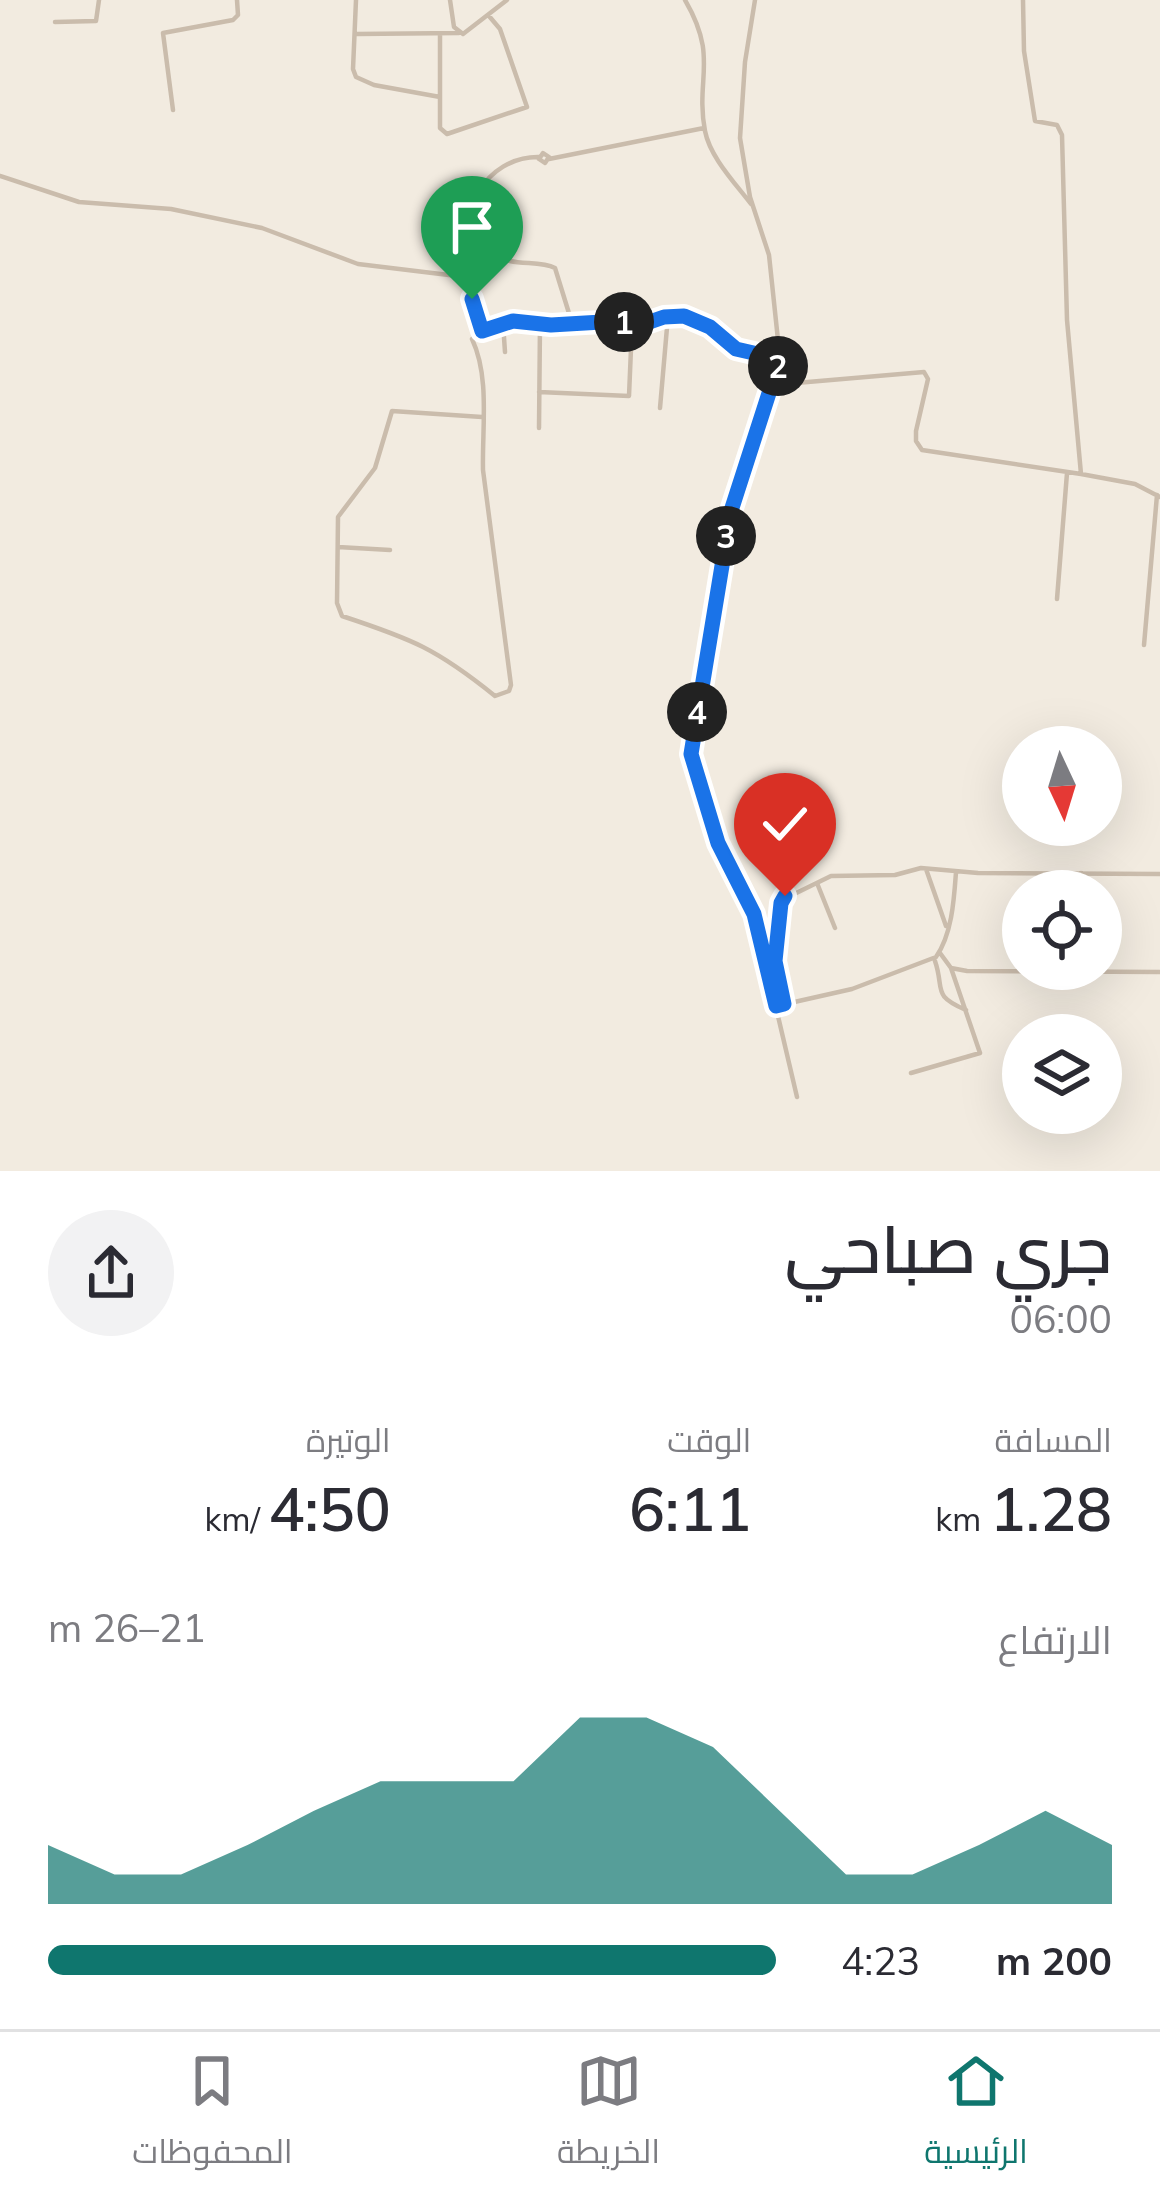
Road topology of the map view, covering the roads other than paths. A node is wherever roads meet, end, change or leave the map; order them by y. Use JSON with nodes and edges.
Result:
{"nodes":[{"id":1,"x":99,"y":0,"type":"edge"},
{"id":2,"x":237,"y":0,"type":"edge"},
{"id":3,"x":356,"y":0,"type":"edge"},
{"id":4,"x":450,"y":0,"type":"edge"},
{"id":5,"x":507,"y":0,"type":"edge"},
{"id":6,"x":686,"y":0,"type":"edge"},
{"id":7,"x":755,"y":0,"type":"edge"},
{"id":8,"x":1023,"y":0,"type":"edge"},
{"id":9,"x":489,"y":16,"type":"junction"},
{"id":10,"x":56,"y":22,"type":"dead end"},
{"id":11,"x":356,"y":34,"type":"junction"},
{"id":12,"x":440,"y":34,"type":"junction"},
{"id":13,"x":459,"y":34,"type":"junction"},
{"id":14,"x":440,"y":97,"type":"junction"},
{"id":15,"x":173,"y":110,"type":"dead end"},
{"id":16,"x":704,"y":128,"type":"junction"},
{"id":17,"x":0,"y":176,"type":"edge"},
{"id":18,"x":754,"y":208,"type":"junction"},
{"id":19,"x":668,"y":316,"type":"junction"},
{"id":20,"x":503,"y":322,"type":"junction"},
{"id":21,"x":572,"y":323,"type":"junction"},
{"id":22,"x":540,"y":324,"type":"junction"},
{"id":23,"x":632,"y":325,"type":"junction"},
{"id":24,"x":482,"y":331,"type":"junction"},
{"id":25,"x":506,"y":352,"type":"dead end"},
{"id":26,"x":780,"y":359,"type":"junction"},
{"id":27,"x":773,"y":385,"type":"junction"},
{"id":28,"x":539,"y":392,"type":"junction"},
{"id":29,"x":660,"y":408,"type":"dead end"},
{"id":30,"x":482,"y":418,"type":"junction"},
{"id":31,"x":539,"y":428,"type":"dead end"},
{"id":32,"x":1068,"y":471,"type":"junction"},
{"id":33,"x":1081,"y":473,"type":"junction"},
{"id":34,"x":1158,"y":496,"type":"edge"},
{"id":35,"x":338,"y":547,"type":"junction"},
{"id":36,"x":390,"y":550,"type":"dead end"},
{"id":37,"x":1057,"y":598,"type":"dead end"},
{"id":38,"x":1144,"y":645,"type":"dead end"},
{"id":39,"x":926,"y":868,"type":"junction"},
{"id":40,"x":956,"y":872,"type":"junction"},
{"id":41,"x":1002,"y":872,"type":"edge"},
{"id":42,"x":1122,"y":874,"type":"edge"},
{"id":43,"x":1160,"y":874,"type":"edge"},
{"id":44,"x":816,"y":881,"type":"junction"},
{"id":45,"x":835,"y":928,"type":"dead end"},
{"id":46,"x":947,"y":932,"type":"junction"},
{"id":47,"x":940,"y":953,"type":"junction"},
{"id":48,"x":933,"y":958,"type":"junction"},
{"id":49,"x":951,"y":968,"type":"junction"},
{"id":50,"x":1002,"y":969,"type":"edge"},
{"id":51,"x":1122,"y":971,"type":"edge"},
{"id":52,"x":1160,"y":972,"type":"edge"},
{"id":53,"x":780,"y":1005,"type":"junction"},
{"id":54,"x":966,"y":1010,"type":"junction"},
{"id":55,"x":911,"y":1073,"type":"dead end"},
{"id":56,"x":797,"y":1097,"type":"dead end"}],
"edges":[{"from":1,"to":10,"type":"street"},
{"from":2,"to":15,"type":"street"},
{"from":3,"to":11,"type":"street"},
{"from":4,"to":13,"type":"street"},
{"from":5,"to":9,"type":"street"},
{"from":6,"to":16,"type":"street"},
{"from":7,"to":18,"type":"street"},
{"from":8,"to":33,"type":"street"},
{"from":9,"to":13,"type":"street"},
{"from":9,"to":14,"type":"street"},
{"from":11,"to":12,"type":"street"},
{"from":11,"to":14,"type":"street"},
{"from":12,"to":13,"type":"street"},
{"from":12,"to":14,"type":"street"},
{"from":16,"to":18,"type":"street"},
{"from":16,"to":21,"type":"street"},
{"from":17,"to":24,"type":"street"},
{"from":18,"to":26,"type":"street"},
{"from":19,"to":23,"type":"street"},
{"from":19,"to":26,"type":"street"},
{"from":19,"to":29,"type":"street"},
{"from":20,"to":22,"type":"street"},
{"from":20,"to":24,"type":"street"},
{"from":20,"to":25,"type":"street"},
{"from":21,"to":22,"type":"street"},
{"from":21,"to":23,"type":"street"},
{"from":22,"to":28,"type":"street"},
{"from":23,"to":28,"type":"street"},
{"from":24,"to":30,"type":"street"},
{"from":26,"to":27,"type":"street"},
{"from":27,"to":32,"type":"street"},
{"from":27,"to":53,"type":"street"},
{"from":28,"to":31,"type":"street"},
{"from":30,"to":35,"type":"street"},
{"from":30,"to":35,"type":"street"},
{"from":32,"to":33,"type":"street"},
{"from":32,"to":37,"type":"street"},
{"from":33,"to":34,"type":"street"},
{"from":34,"to":38,"type":"street"},
{"from":35,"to":36,"type":"street"},
{"from":39,"to":40,"type":"street"},
{"from":39,"to":44,"type":"street"},
{"from":39,"to":46,"type":"street"},
{"from":40,"to":41,"type":"street"},
{"from":40,"to":46,"type":"street"},
{"from":42,"to":43,"type":"street"},
{"from":44,"to":45,"type":"street"},
{"from":44,"to":53,"type":"street"},
{"from":46,"to":47,"type":"street"},
{"from":47,"to":48,"type":"street"},
{"from":47,"to":49,"type":"street"},
{"from":48,"to":53,"type":"street"},
{"from":48,"to":54,"type":"street"},
{"from":49,"to":50,"type":"street"},
{"from":49,"to":54,"type":"street"},
{"from":51,"to":52,"type":"street"},
{"from":53,"to":56,"type":"street"},
{"from":54,"to":55,"type":"street"}]}
